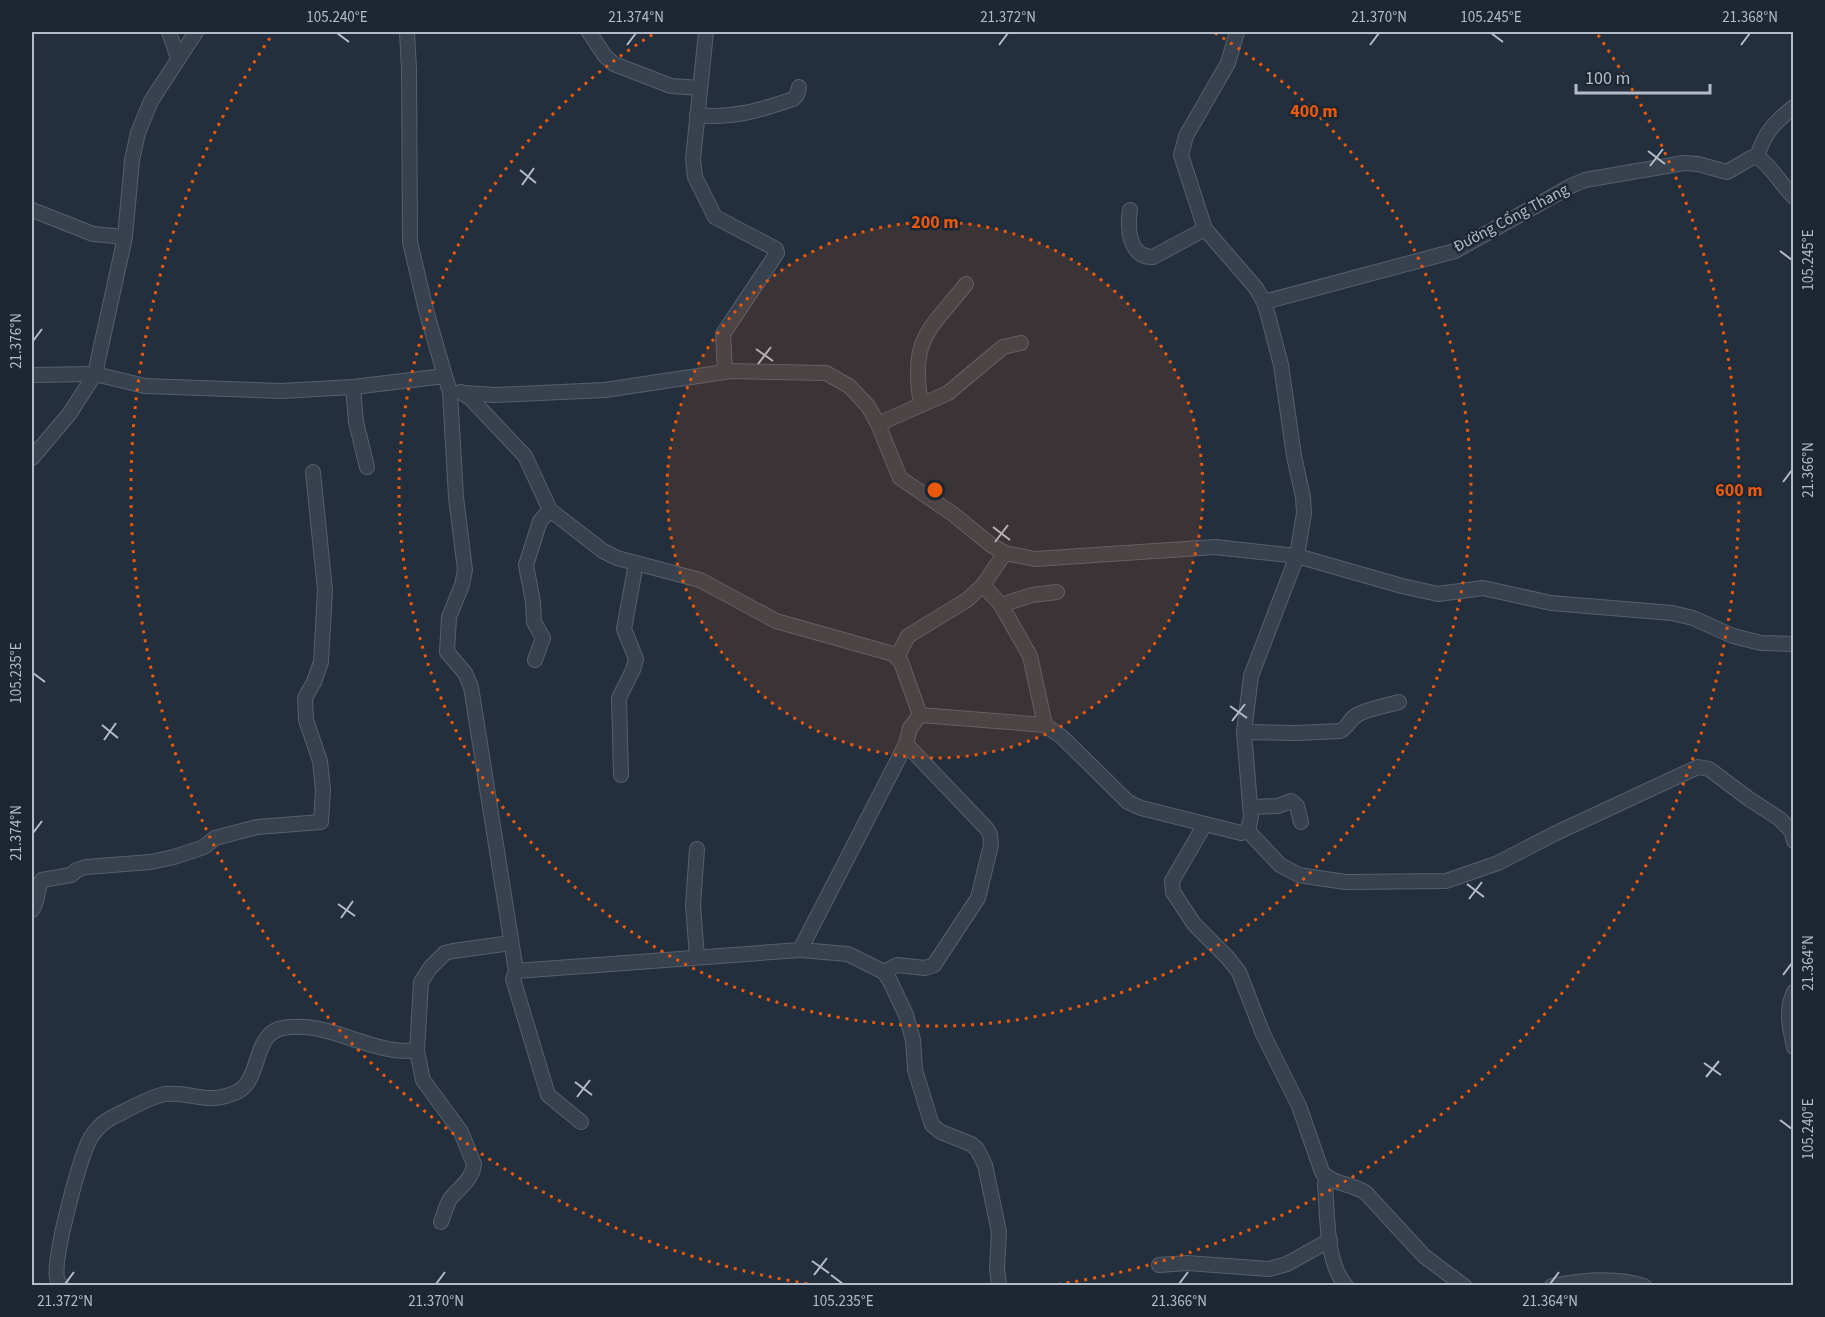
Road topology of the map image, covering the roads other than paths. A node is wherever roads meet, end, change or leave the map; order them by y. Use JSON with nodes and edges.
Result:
{"nodes":[{"id":1,"x":168,"y":32,"type":"edge"},
{"id":2,"x":196,"y":32,"type":"edge"},
{"id":3,"x":406,"y":32,"type":"edge"},
{"id":4,"x":589,"y":32,"type":"edge"},
{"id":5,"x":706,"y":32,"type":"edge"},
{"id":6,"x":1237,"y":32,"type":"edge"},
{"id":7,"x":178,"y":58,"type":"junction"},
{"id":8,"x":799,"y":87,"type":"dead end"},
{"id":9,"x":700,"y":88,"type":"junction"},
{"id":10,"x":1794,"y":107,"type":"edge"},
{"id":11,"x":697,"y":115,"type":"junction"},
{"id":12,"x":1757,"y":157,"type":"junction"},
{"id":13,"x":1794,"y":197,"type":"edge"},
{"id":14,"x":32,"y":210,"type":"edge"},
{"id":15,"x":1130,"y":210,"type":"dead end"},
{"id":16,"x":1204,"y":229,"type":"junction"},
{"id":17,"x":125,"y":237,"type":"junction"},
{"id":18,"x":966,"y":284,"type":"dead end"},
{"id":19,"x":1264,"y":302,"type":"junction"},
{"id":20,"x":1021,"y":343,"type":"dead end"},
{"id":21,"x":725,"y":371,"type":"junction"},
{"id":22,"x":95,"y":374,"type":"junction"},
{"id":23,"x":32,"y":375,"type":"edge"},
{"id":24,"x":445,"y":376,"type":"junction"},
{"id":25,"x":353,"y":387,"type":"junction"},
{"id":26,"x":456,"y":392,"type":"junction"},
{"id":27,"x":921,"y":405,"type":"junction"},
{"id":28,"x":878,"y":424,"type":"junction"},
{"id":29,"x":32,"y":458,"type":"edge"},
{"id":30,"x":367,"y":467,"type":"dead end"},
{"id":31,"x":313,"y":472,"type":"dead end"},
{"id":32,"x":550,"y":510,"type":"junction"},
{"id":33,"x":1005,"y":554,"type":"junction"},
{"id":34,"x":1297,"y":556,"type":"junction"},
{"id":35,"x":636,"y":563,"type":"junction"},
{"id":36,"x":983,"y":585,"type":"junction"},
{"id":37,"x":1057,"y":592,"type":"dead end"},
{"id":38,"x":1001,"y":605,"type":"junction"},
{"id":39,"x":1794,"y":644,"type":"edge"},
{"id":40,"x":897,"y":657,"type":"junction"},
{"id":41,"x":535,"y":660,"type":"dead end"},
{"id":42,"x":1399,"y":702,"type":"dead end"},
{"id":43,"x":920,"y":715,"type":"junction"},
{"id":44,"x":1045,"y":725,"type":"junction"},
{"id":45,"x":1244,"y":732,"type":"junction"},
{"id":46,"x":906,"y":744,"type":"junction"},
{"id":47,"x":621,"y":775,"type":"dead end"},
{"id":48,"x":1251,"y":807,"type":"junction"},
{"id":49,"x":1301,"y":822,"type":"dead end"},
{"id":50,"x":1204,"y":824,"type":"junction"},
{"id":51,"x":1248,"y":831,"type":"junction"},
{"id":52,"x":1794,"y":841,"type":"edge"},
{"id":53,"x":697,"y":849,"type":"dead end"},
{"id":54,"x":32,"y":910,"type":"edge"},
{"id":55,"x":511,"y":943,"type":"junction"},
{"id":56,"x":800,"y":950,"type":"junction"},
{"id":57,"x":697,"y":957,"type":"junction"},
{"id":58,"x":516,"y":971,"type":"junction"},
{"id":59,"x":884,"y":972,"type":"junction"},
{"id":60,"x":1794,"y":992,"type":"edge"},
{"id":61,"x":1794,"y":1047,"type":"edge"},
{"id":62,"x":417,"y":1051,"type":"junction"},
{"id":63,"x":581,"y":1122,"type":"dead end"},
{"id":64,"x":1326,"y":1177,"type":"junction"},
{"id":65,"x":441,"y":1222,"type":"dead end"},
{"id":66,"x":1330,"y":1240,"type":"junction"},
{"id":67,"x":1159,"y":1265,"type":"dead end"},
{"id":68,"x":1568,"y":1284,"type":"edge"},
{"id":69,"x":62,"y":1286,"type":"edge"},
{"id":70,"x":999,"y":1286,"type":"edge"},
{"id":71,"x":1346,"y":1286,"type":"edge"},
{"id":72,"x":1464,"y":1286,"type":"edge"},
{"id":73,"x":1552,"y":1286,"type":"edge"},
{"id":74,"x":1644,"y":1286,"type":"edge"}],
"edges":[{"from":1,"to":7,"type":"street"},
{"from":2,"to":7,"type":"street"},
{"from":3,"to":24,"type":"street"},
{"from":4,"to":9,"type":"street"},
{"from":5,"to":9,"type":"street"},
{"from":6,"to":16,"type":"street"},
{"from":7,"to":17,"type":"street"},
{"from":8,"to":11,"type":"street"},
{"from":9,"to":11,"type":"street"},
{"from":10,"to":12,"type":"street"},
{"from":11,"to":21,"type":"street"},
{"from":12,"to":13,"type":"street"},
{"from":12,"to":19,"type":"street","name":"Đường Cổng Thang"},
{"from":14,"to":17,"type":"street"},
{"from":15,"to":16,"type":"street"},
{"from":16,"to":19,"type":"street"},
{"from":17,"to":22,"type":"street"},
{"from":18,"to":27,"type":"street"},
{"from":19,"to":34,"type":"street"},
{"from":20,"to":27,"type":"street"},
{"from":21,"to":26,"type":"street"},
{"from":21,"to":28,"type":"street"},
{"from":22,"to":23,"type":"street"},
{"from":22,"to":25,"type":"street"},
{"from":22,"to":29,"type":"street"},
{"from":24,"to":25,"type":"street"},
{"from":24,"to":26,"type":"street"},
{"from":25,"to":30,"type":"street"},
{"from":26,"to":32,"type":"street"},
{"from":26,"to":55,"type":"street"},
{"from":27,"to":28,"type":"street"},
{"from":28,"to":33,"type":"street"},
{"from":31,"to":54,"type":"street"},
{"from":32,"to":35,"type":"street"},
{"from":32,"to":41,"type":"street"},
{"from":33,"to":34,"type":"street"},
{"from":33,"to":36,"type":"street"},
{"from":34,"to":39,"type":"street"},
{"from":34,"to":45,"type":"street"},
{"from":35,"to":40,"type":"street"},
{"from":35,"to":47,"type":"street"},
{"from":36,"to":38,"type":"street"},
{"from":36,"to":40,"type":"street"},
{"from":37,"to":38,"type":"street"},
{"from":38,"to":44,"type":"street"},
{"from":40,"to":43,"type":"street"},
{"from":42,"to":45,"type":"street"},
{"from":43,"to":44,"type":"street"},
{"from":43,"to":46,"type":"street"},
{"from":44,"to":50,"type":"street"},
{"from":45,"to":48,"type":"street"},
{"from":46,"to":56,"type":"street"},
{"from":46,"to":59,"type":"street"},
{"from":48,"to":49,"type":"street"},
{"from":48,"to":51,"type":"street"},
{"from":50,"to":51,"type":"street"},
{"from":50,"to":64,"type":"street"},
{"from":51,"to":52,"type":"street"},
{"from":53,"to":57,"type":"street"},
{"from":55,"to":58,"type":"street"},
{"from":55,"to":62,"type":"street"},
{"from":56,"to":57,"type":"street"},
{"from":56,"to":59,"type":"street"},
{"from":57,"to":58,"type":"street"},
{"from":58,"to":63,"type":"street"},
{"from":59,"to":70,"type":"street"},
{"from":60,"to":61,"type":"street"},
{"from":62,"to":65,"type":"street"},
{"from":62,"to":69,"type":"street"},
{"from":64,"to":66,"type":"street"},
{"from":64,"to":72,"type":"street"},
{"from":66,"to":67,"type":"street"},
{"from":66,"to":71,"type":"street"},
{"from":68,"to":73,"type":"street"},
{"from":68,"to":74,"type":"street"}]}
